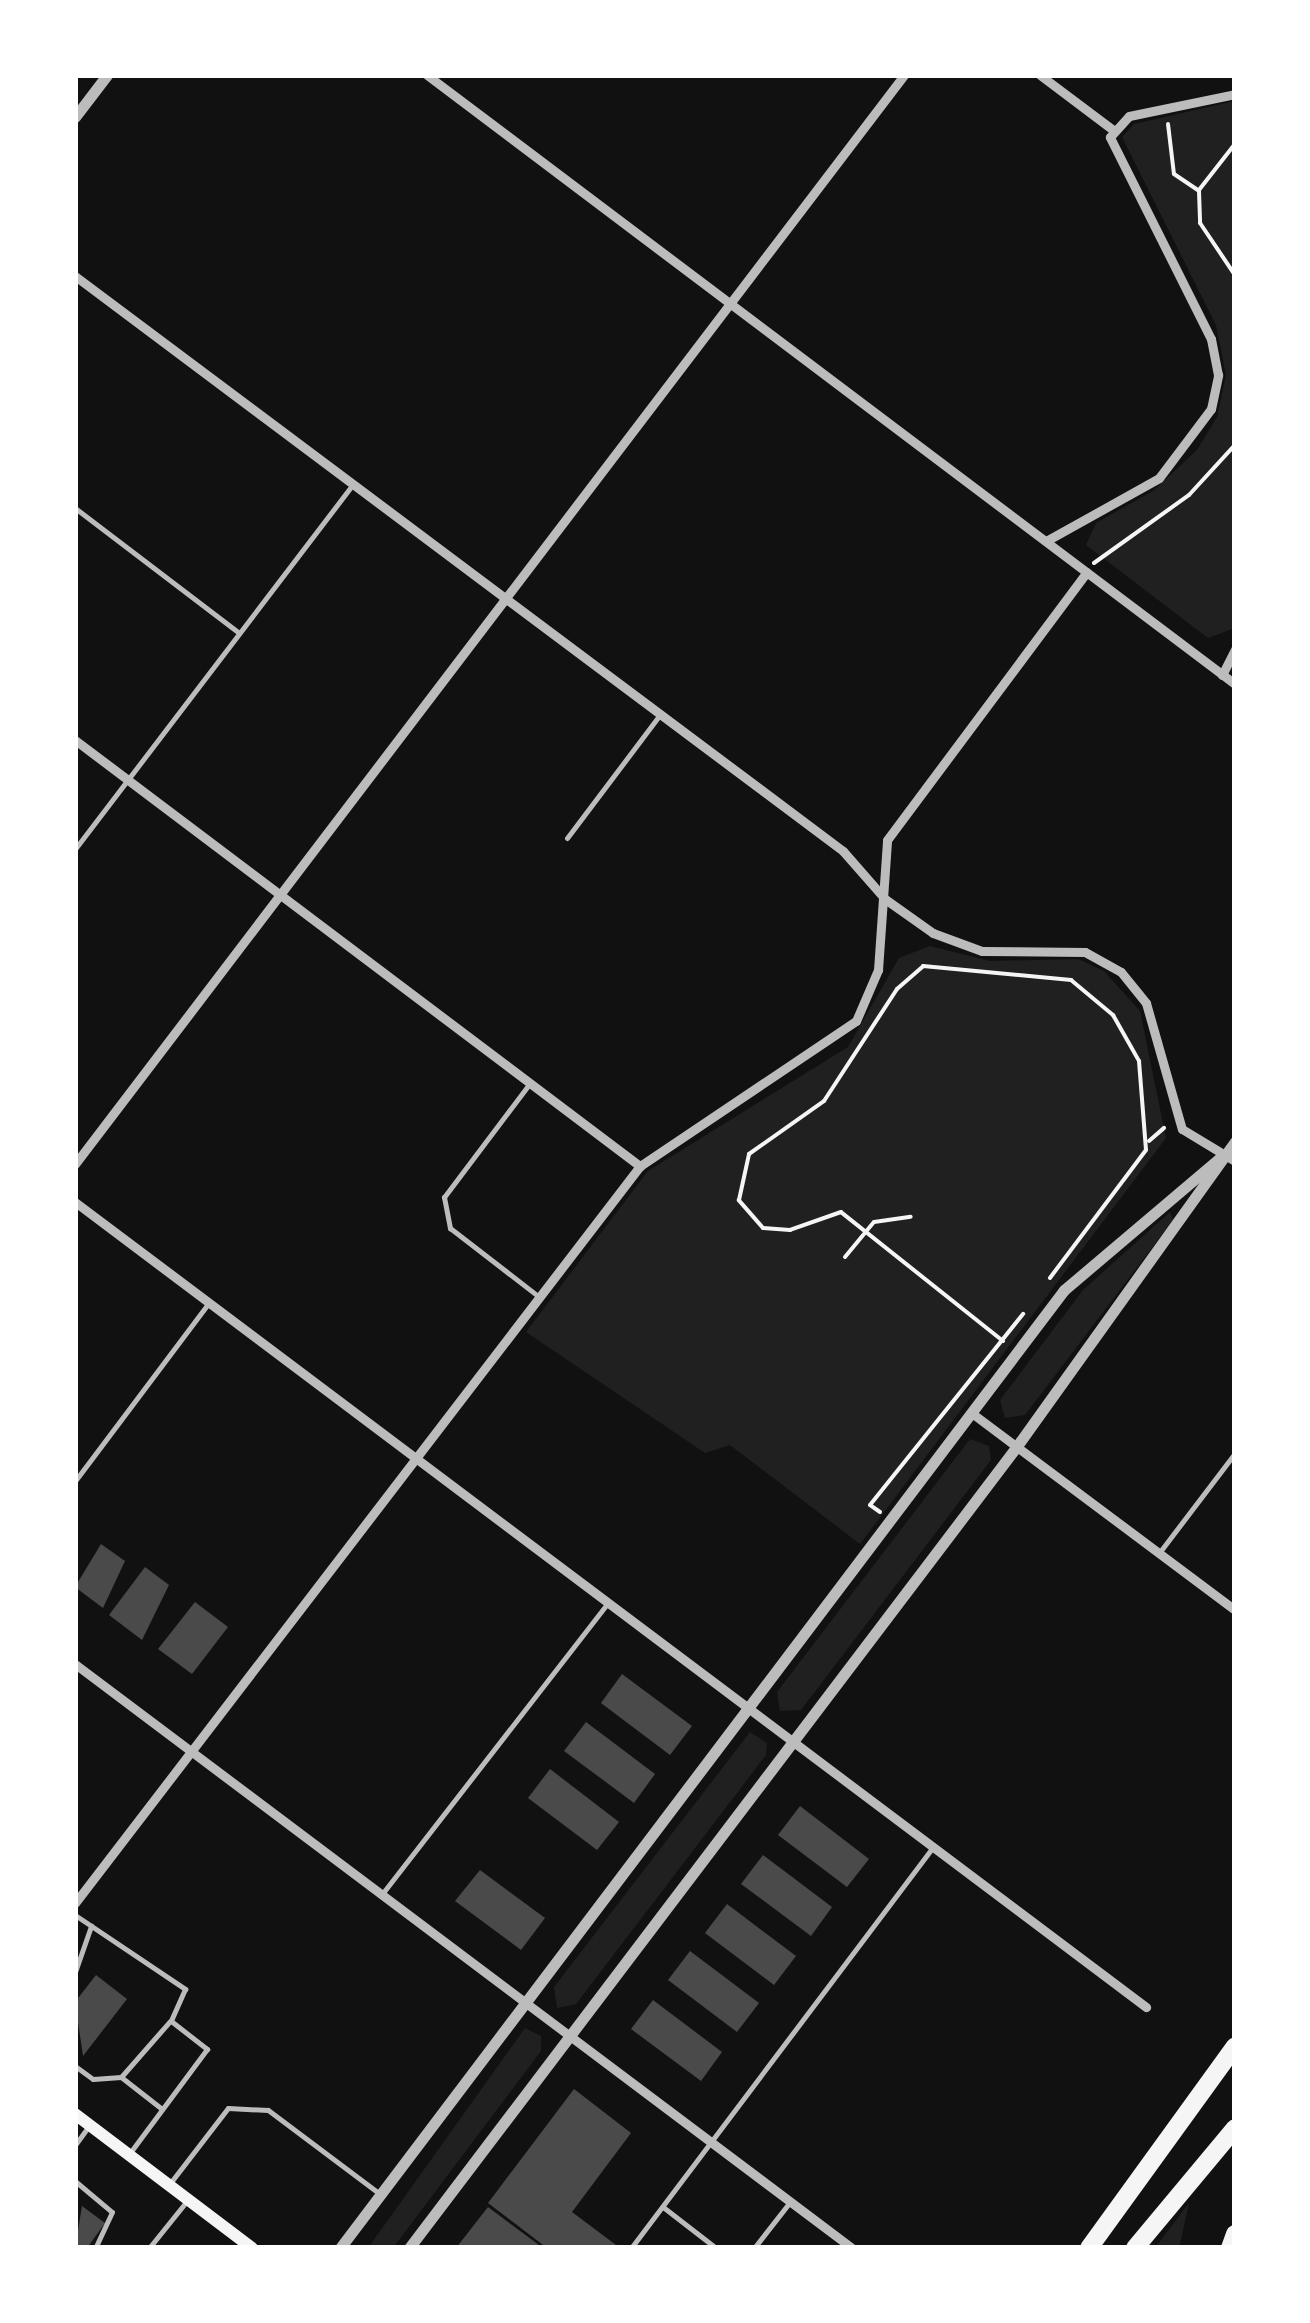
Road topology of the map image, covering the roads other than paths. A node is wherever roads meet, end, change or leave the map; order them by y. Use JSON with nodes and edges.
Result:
{"nodes":[{"id":1,"x":107,"y":75,"type":"edge"},
{"id":2,"x":427,"y":75,"type":"edge"},
{"id":3,"x":904,"y":75,"type":"edge"},
{"id":4,"x":1040,"y":75,"type":"edge"},
{"id":5,"x":1235,"y":94,"type":"edge"},
{"id":6,"x":75,"y":117,"type":"edge"},
{"id":7,"x":1112,"y":129,"type":"junction"},
{"id":8,"x":75,"y":276,"type":"edge"},
{"id":9,"x":728,"y":306,"type":"junction"},
{"id":10,"x":352,"y":485,"type":"junction"},
{"id":11,"x":75,"y":508,"type":"edge"},
{"id":12,"x":1046,"y":541,"type":"junction"},
{"id":13,"x":1087,"y":572,"type":"junction"},
{"id":14,"x":505,"y":600,"type":"junction"},
{"id":15,"x":239,"y":633,"type":"junction"},
{"id":16,"x":1235,"y":649,"type":"edge"},
{"id":17,"x":1222,"y":674,"type":"junction"},
{"id":18,"x":1235,"y":684,"type":"edge"},
{"id":19,"x":659,"y":716,"type":"junction"},
{"id":20,"x":75,"y":740,"type":"edge"},
{"id":21,"x":128,"y":780,"type":"junction"},
{"id":22,"x":567,"y":838,"type":"dead end"},
{"id":23,"x":75,"y":849,"type":"edge"},
{"id":24,"x":280,"y":894,"type":"junction"},
{"id":25,"x":884,"y":899,"type":"junction"},
{"id":26,"x":530,"y":1083,"type":"junction"},
{"id":27,"x":1235,"y":1141,"type":"edge"},
{"id":28,"x":1229,"y":1158,"type":"edge"},
{"id":29,"x":75,"y":1164,"type":"edge"},
{"id":30,"x":640,"y":1166,"type":"junction"},
{"id":31,"x":75,"y":1202,"type":"edge"},
{"id":32,"x":538,"y":1296,"type":"junction"},
{"id":33,"x":209,"y":1303,"type":"junction"},
{"id":34,"x":973,"y":1414,"type":"junction"},
{"id":35,"x":1017,"y":1446,"type":"junction"},
{"id":36,"x":1235,"y":1453,"type":"edge"},
{"id":37,"x":415,"y":1458,"type":"junction"},
{"id":38,"x":75,"y":1481,"type":"edge"},
{"id":39,"x":1159,"y":1553,"type":"junction"},
{"id":40,"x":608,"y":1602,"type":"junction"},
{"id":41,"x":1235,"y":1610,"type":"edge"},
{"id":42,"x":75,"y":1664,"type":"edge"},
{"id":43,"x":748,"y":1708,"type":"junction"},
{"id":44,"x":793,"y":1741,"type":"junction"},
{"id":45,"x":190,"y":1750,"type":"junction"},
{"id":46,"x":934,"y":1847,"type":"junction"},
{"id":47,"x":382,"y":1894,"type":"junction"},
{"id":48,"x":76,"y":1899,"type":"edge"},
{"id":49,"x":75,"y":1914,"type":"edge"},
{"id":50,"x":91,"y":1926,"type":"junction"},
{"id":51,"x":75,"y":1972,"type":"edge"},
{"id":52,"x":526,"y":2002,"type":"junction"},
{"id":53,"x":1146,"y":2007,"type":"dead end"},
{"id":54,"x":171,"y":2020,"type":"junction"},
{"id":55,"x":570,"y":2036,"type":"junction"},
{"id":56,"x":1235,"y":2046,"type":"edge"},
{"id":57,"x":75,"y":2066,"type":"edge"},
{"id":58,"x":121,"y":2077,"type":"junction"},
{"id":59,"x":162,"y":2109,"type":"junction"},
{"id":60,"x":75,"y":2114,"type":"edge"},
{"id":61,"x":90,"y":2125,"type":"junction"},
{"id":62,"x":1235,"y":2128,"type":"edge"},
{"id":63,"x":710,"y":2142,"type":"junction"},
{"id":64,"x":75,"y":2145,"type":"edge"},
{"id":65,"x":129,"y":2154,"type":"junction"},
{"id":66,"x":75,"y":2181,"type":"edge"},
{"id":67,"x":169,"y":2185,"type":"junction"},
{"id":68,"x":380,"y":2194,"type":"junction"},
{"id":69,"x":188,"y":2200,"type":"junction"},
{"id":70,"x":790,"y":2202,"type":"junction"},
{"id":71,"x":662,"y":2206,"type":"junction"},
{"id":72,"x":1235,"y":2234,"type":"edge"},
{"id":73,"x":95,"y":2248,"type":"edge"},
{"id":74,"x":149,"y":2248,"type":"edge"},
{"id":75,"x":252,"y":2248,"type":"edge"},
{"id":76,"x":340,"y":2248,"type":"edge"},
{"id":77,"x":409,"y":2248,"type":"edge"},
{"id":78,"x":631,"y":2248,"type":"edge"},
{"id":79,"x":716,"y":2248,"type":"edge"},
{"id":80,"x":754,"y":2248,"type":"edge"},
{"id":81,"x":852,"y":2248,"type":"edge"},
{"id":82,"x":1089,"y":2248,"type":"edge"},
{"id":83,"x":1135,"y":2248,"type":"edge"},
{"id":84,"x":1230,"y":2248,"type":"edge"}],
"edges":[{"from":1,"to":6,"type":"street"},
{"from":2,"to":9,"type":"street"},
{"from":3,"to":9,"type":"street"},
{"from":4,"to":7,"type":"street"},
{"from":5,"to":7,"type":"street"},
{"from":7,"to":12,"type":"street"},
{"from":8,"to":10,"type":"street"},
{"from":9,"to":12,"type":"street"},
{"from":9,"to":14,"type":"street"},
{"from":10,"to":14,"type":"street"},
{"from":10,"to":15,"type":"lane"},
{"from":11,"to":15,"type":"lane"},
{"from":12,"to":13,"type":"street"},
{"from":13,"to":17,"type":"street"},
{"from":13,"to":25,"type":"street"},
{"from":14,"to":19,"type":"street"},
{"from":14,"to":24,"type":"street"},
{"from":15,"to":21,"type":"lane"},
{"from":16,"to":17,"type":"street"},
{"from":17,"to":18,"type":"street"},
{"from":19,"to":22,"type":"lane"},
{"from":19,"to":25,"type":"street"},
{"from":20,"to":21,"type":"street"},
{"from":21,"to":23,"type":"lane"},
{"from":21,"to":24,"type":"street"},
{"from":24,"to":26,"type":"street"},
{"from":24,"to":29,"type":"street"},
{"from":25,"to":28,"type":"street"},
{"from":25,"to":30,"type":"street"},
{"from":26,"to":30,"type":"street"},
{"from":26,"to":32,"type":"lane"},
{"from":27,"to":28,"type":"street"},
{"from":28,"to":34,"type":"street"},
{"from":28,"to":35,"type":"street"},
{"from":30,"to":32,"type":"street"},
{"from":31,"to":33,"type":"street"},
{"from":32,"to":37,"type":"street"},
{"from":33,"to":37,"type":"street"},
{"from":33,"to":38,"type":"lane"},
{"from":34,"to":35,"type":"street"},
{"from":34,"to":43,"type":"street"},
{"from":35,"to":39,"type":"street"},
{"from":35,"to":44,"type":"street"},
{"from":36,"to":39,"type":"lane"},
{"from":37,"to":40,"type":"street"},
{"from":37,"to":45,"type":"street"},
{"from":39,"to":41,"type":"street"},
{"from":40,"to":43,"type":"street"},
{"from":40,"to":47,"type":"lane"},
{"from":42,"to":45,"type":"street"},
{"from":43,"to":44,"type":"street"},
{"from":43,"to":52,"type":"street"},
{"from":44,"to":46,"type":"street"},
{"from":44,"to":55,"type":"street"},
{"from":45,"to":47,"type":"street"},
{"from":45,"to":48,"type":"street"},
{"from":46,"to":53,"type":"street"},
{"from":46,"to":63,"type":"lane"},
{"from":47,"to":52,"type":"street"},
{"from":49,"to":50,"type":"lane"},
{"from":50,"to":51,"type":"lane"},
{"from":50,"to":54,"type":"lane"},
{"from":52,"to":55,"type":"street"},
{"from":52,"to":68,"type":"street"},
{"from":54,"to":58,"type":"lane"},
{"from":54,"to":59,"type":"lane"},
{"from":55,"to":63,"type":"street"},
{"from":55,"to":77,"type":"street"},
{"from":56,"to":82,"type":"highway"},
{"from":57,"to":58,"type":"lane"},
{"from":58,"to":59,"type":"lane"},
{"from":59,"to":65,"type":"lane"},
{"from":60,"to":61,"type":"main road"},
{"from":61,"to":64,"type":"lane"},
{"from":61,"to":65,"type":"main road"},
{"from":62,"to":83,"type":"highway"},
{"from":63,"to":70,"type":"street"},
{"from":63,"to":71,"type":"lane"},
{"from":65,"to":67,"type":"main road"},
{"from":66,"to":73,"type":"lane"},
{"from":67,"to":68,"type":"lane"},
{"from":67,"to":69,"type":"main road"},
{"from":68,"to":76,"type":"street"},
{"from":69,"to":74,"type":"lane"},
{"from":69,"to":75,"type":"main road"},
{"from":70,"to":80,"type":"lane"},
{"from":70,"to":81,"type":"street"},
{"from":71,"to":78,"type":"lane"},
{"from":71,"to":79,"type":"lane"},
{"from":72,"to":84,"type":"highway"}]}
